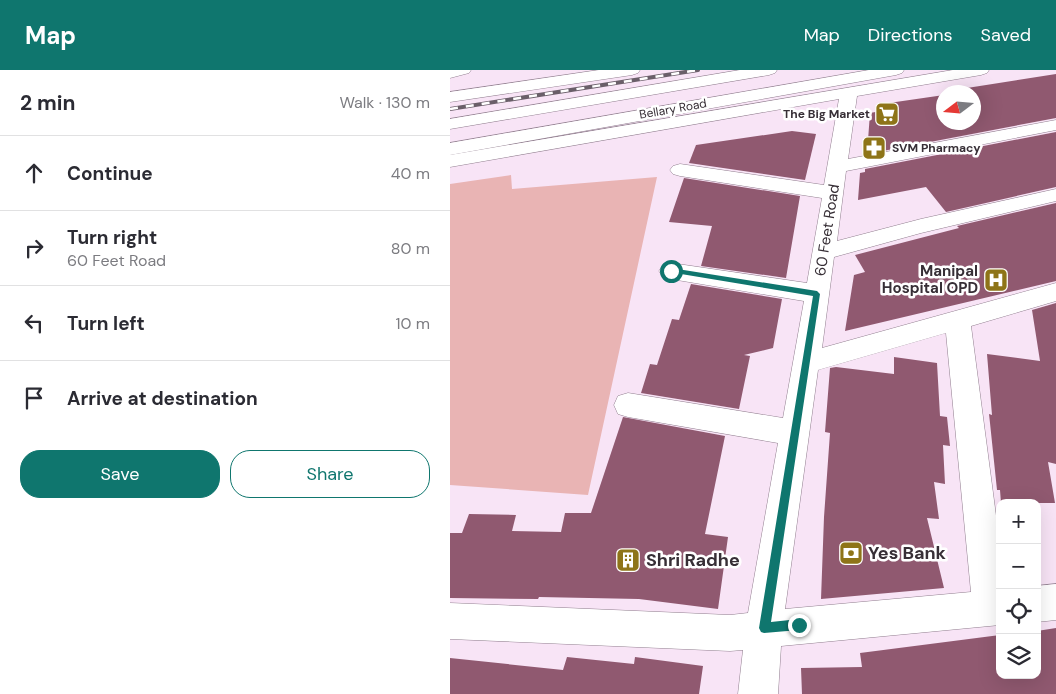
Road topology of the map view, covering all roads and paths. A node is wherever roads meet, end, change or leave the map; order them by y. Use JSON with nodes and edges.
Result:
{"nodes":[{"id":1,"x":463,"y":70,"type":"edge"},
{"id":2,"x":632,"y":70,"type":"edge"},
{"id":3,"x":727,"y":70,"type":"edge"},
{"id":4,"x":769,"y":70,"type":"edge"},
{"id":5,"x":853,"y":70,"type":"edge"},
{"id":6,"x":896,"y":70,"type":"edge"},
{"id":7,"x":981,"y":70,"type":"edge"},
{"id":8,"x":599,"y":72,"type":"edge"},
{"id":9,"x":450,"y":73,"type":"edge"},
{"id":10,"x":573,"y":74,"type":"edge"},
{"id":11,"x":849,"y":93,"type":"junction"},
{"id":12,"x":450,"y":97,"type":"edge"},
{"id":13,"x":450,"y":114,"type":"edge"},
{"id":14,"x":450,"y":124,"type":"edge"},
{"id":15,"x":1056,"y":125,"type":"edge"},
{"id":16,"x":450,"y":141,"type":"edge"},
{"id":17,"x":450,"y":149,"type":"edge"},
{"id":18,"x":450,"y":162,"type":"edge"},
{"id":19,"x":837,"y":167,"type":"junction"},
{"id":20,"x":680,"y":170,"type":"dead end"},
{"id":21,"x":833,"y":193,"type":"junction"},
{"id":22,"x":1056,"y":195,"type":"edge"},
{"id":23,"x":824,"y":252,"type":"junction"},
{"id":24,"x":671,"y":271,"type":"dead end"},
{"id":25,"x":1056,"y":292,"type":"edge"},
{"id":26,"x":817,"y":294,"type":"junction"},
{"id":27,"x":957,"y":319,"type":"junction"},
{"id":28,"x":806,"y":363,"type":"junction"},
{"id":29,"x":628,"y":405,"type":"dead end"},
{"id":30,"x":795,"y":433,"type":"junction"},
{"id":31,"x":1056,"y":602,"type":"edge"},
{"id":32,"x":1041,"y":604,"type":"edge"},
{"id":33,"x":995,"y":608,"type":"edge"},
{"id":34,"x":450,"y":621,"type":"edge"},
{"id":35,"x":764,"y":628,"type":"junction"},
{"id":36,"x":758,"y":694,"type":"edge"}],
"edges":[{"from":1,"to":9,"type":"main road"},
{"from":2,"to":8,"type":"main road"},
{"from":3,"to":13,"type":"main road","name":"Bellary Road"},
{"from":4,"to":14,"type":"main road","name":"Bellary Road"},
{"from":5,"to":16,"type":"main road","name":"Bellary Road"},
{"from":6,"to":17,"type":"main road","name":"Bellary Road"},
{"from":7,"to":11,"type":"main road"},
{"from":8,"to":10,"type":"main road"},
{"from":10,"to":12,"type":"main road"},
{"from":11,"to":18,"type":"main road"},
{"from":11,"to":19,"type":"main road","name":"60 Feet Road"},
{"from":15,"to":19,"type":"main road"},
{"from":19,"to":21,"type":"main road","name":"60 Feet Road"},
{"from":20,"to":21,"type":"main road"},
{"from":21,"to":23,"type":"main road","name":"60 Feet Road"},
{"from":22,"to":23,"type":"main road"},
{"from":23,"to":26,"type":"main road","name":"60 Feet Road"},
{"from":24,"to":26,"type":"main road"},
{"from":25,"to":27,"type":"main road"},
{"from":26,"to":28,"type":"main road","name":"60 Feet Road"},
{"from":27,"to":28,"type":"main road"},
{"from":27,"to":33,"type":"main road"},
{"from":28,"to":30,"type":"main road","name":"60 Feet Road"},
{"from":29,"to":30,"type":"main road"},
{"from":30,"to":35,"type":"main road","name":"60 Feet Road"},
{"from":31,"to":32,"type":"main road"},
{"from":33,"to":35,"type":"main road"},
{"from":34,"to":35,"type":"main road"},
{"from":35,"to":36,"type":"main road","name":"60 Feet Road"}]}
